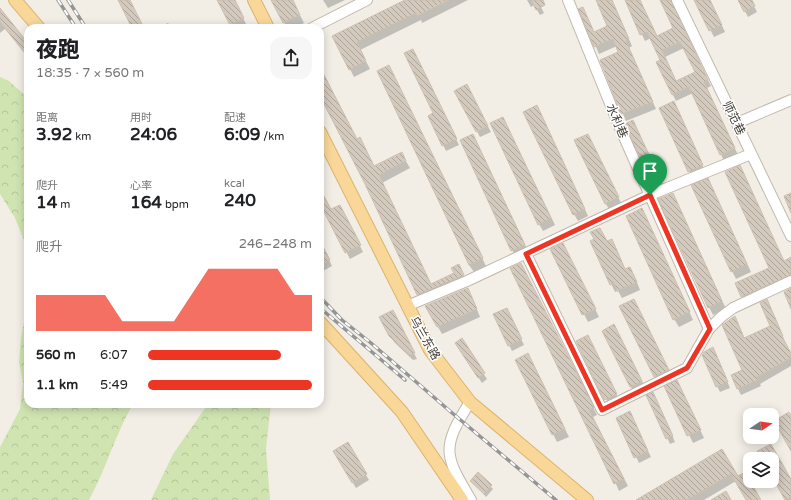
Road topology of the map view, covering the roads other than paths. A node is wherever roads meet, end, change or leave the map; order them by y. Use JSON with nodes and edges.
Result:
{"nodes":[{"id":1,"x":14,"y":0,"type":"edge"},
{"id":2,"x":254,"y":0,"type":"edge"},
{"id":3,"x":368,"y":0,"type":"edge"},
{"id":4,"x":568,"y":0,"type":"edge"},
{"id":5,"x":677,"y":0,"type":"edge"},
{"id":6,"x":35,"y":24,"type":"edge"},
{"id":7,"x":266,"y":24,"type":"edge"},
{"id":8,"x":320,"y":24,"type":"edge"},
{"id":9,"x":791,"y":100,"type":"edge"},
{"id":10,"x":737,"y":124,"type":"junction"},
{"id":11,"x":324,"y":140,"type":"edge"},
{"id":12,"x":751,"y":154,"type":"junction"},
{"id":13,"x":650,"y":195,"type":"junction"},
{"id":14,"x":791,"y":236,"type":"edge"},
{"id":15,"x":526,"y":254,"type":"junction"},
{"id":16,"x":791,"y":281,"type":"edge"},
{"id":17,"x":407,"y":306,"type":"junction"},
{"id":18,"x":324,"y":326,"type":"edge"},
{"id":19,"x":710,"y":329,"type":"junction"},
{"id":20,"x":470,"y":402,"type":"junction"},
{"id":21,"x":470,"y":500,"type":"edge"},
{"id":22,"x":587,"y":500,"type":"edge"}],
"edges":[{"from":1,"to":6,"type":"main road"},
{"from":2,"to":7,"type":"main road"},
{"from":3,"to":8,"type":"street"},
{"from":4,"to":13,"type":"street","name":"水利巷"},
{"from":5,"to":10,"type":"street","name":"师范巷"},
{"from":9,"to":10,"type":"street"},
{"from":10,"to":12,"type":"street","name":"师范巷"},
{"from":11,"to":17,"type":"main road","name":"乌兰东路"},
{"from":12,"to":13,"type":"street"},
{"from":12,"to":14,"type":"street","name":"师范巷"},
{"from":13,"to":15,"type":"street"},
{"from":13,"to":19,"type":"street","name":"水利巷"},
{"from":15,"to":17,"type":"street"},
{"from":15,"to":19,"type":"street"},
{"from":16,"to":19,"type":"street"},
{"from":17,"to":20,"type":"main road","name":"乌兰东路"},
{"from":18,"to":21,"type":"main road"},
{"from":20,"to":21,"type":"street"},
{"from":20,"to":22,"type":"main road","name":"乌兰东路"}]}
